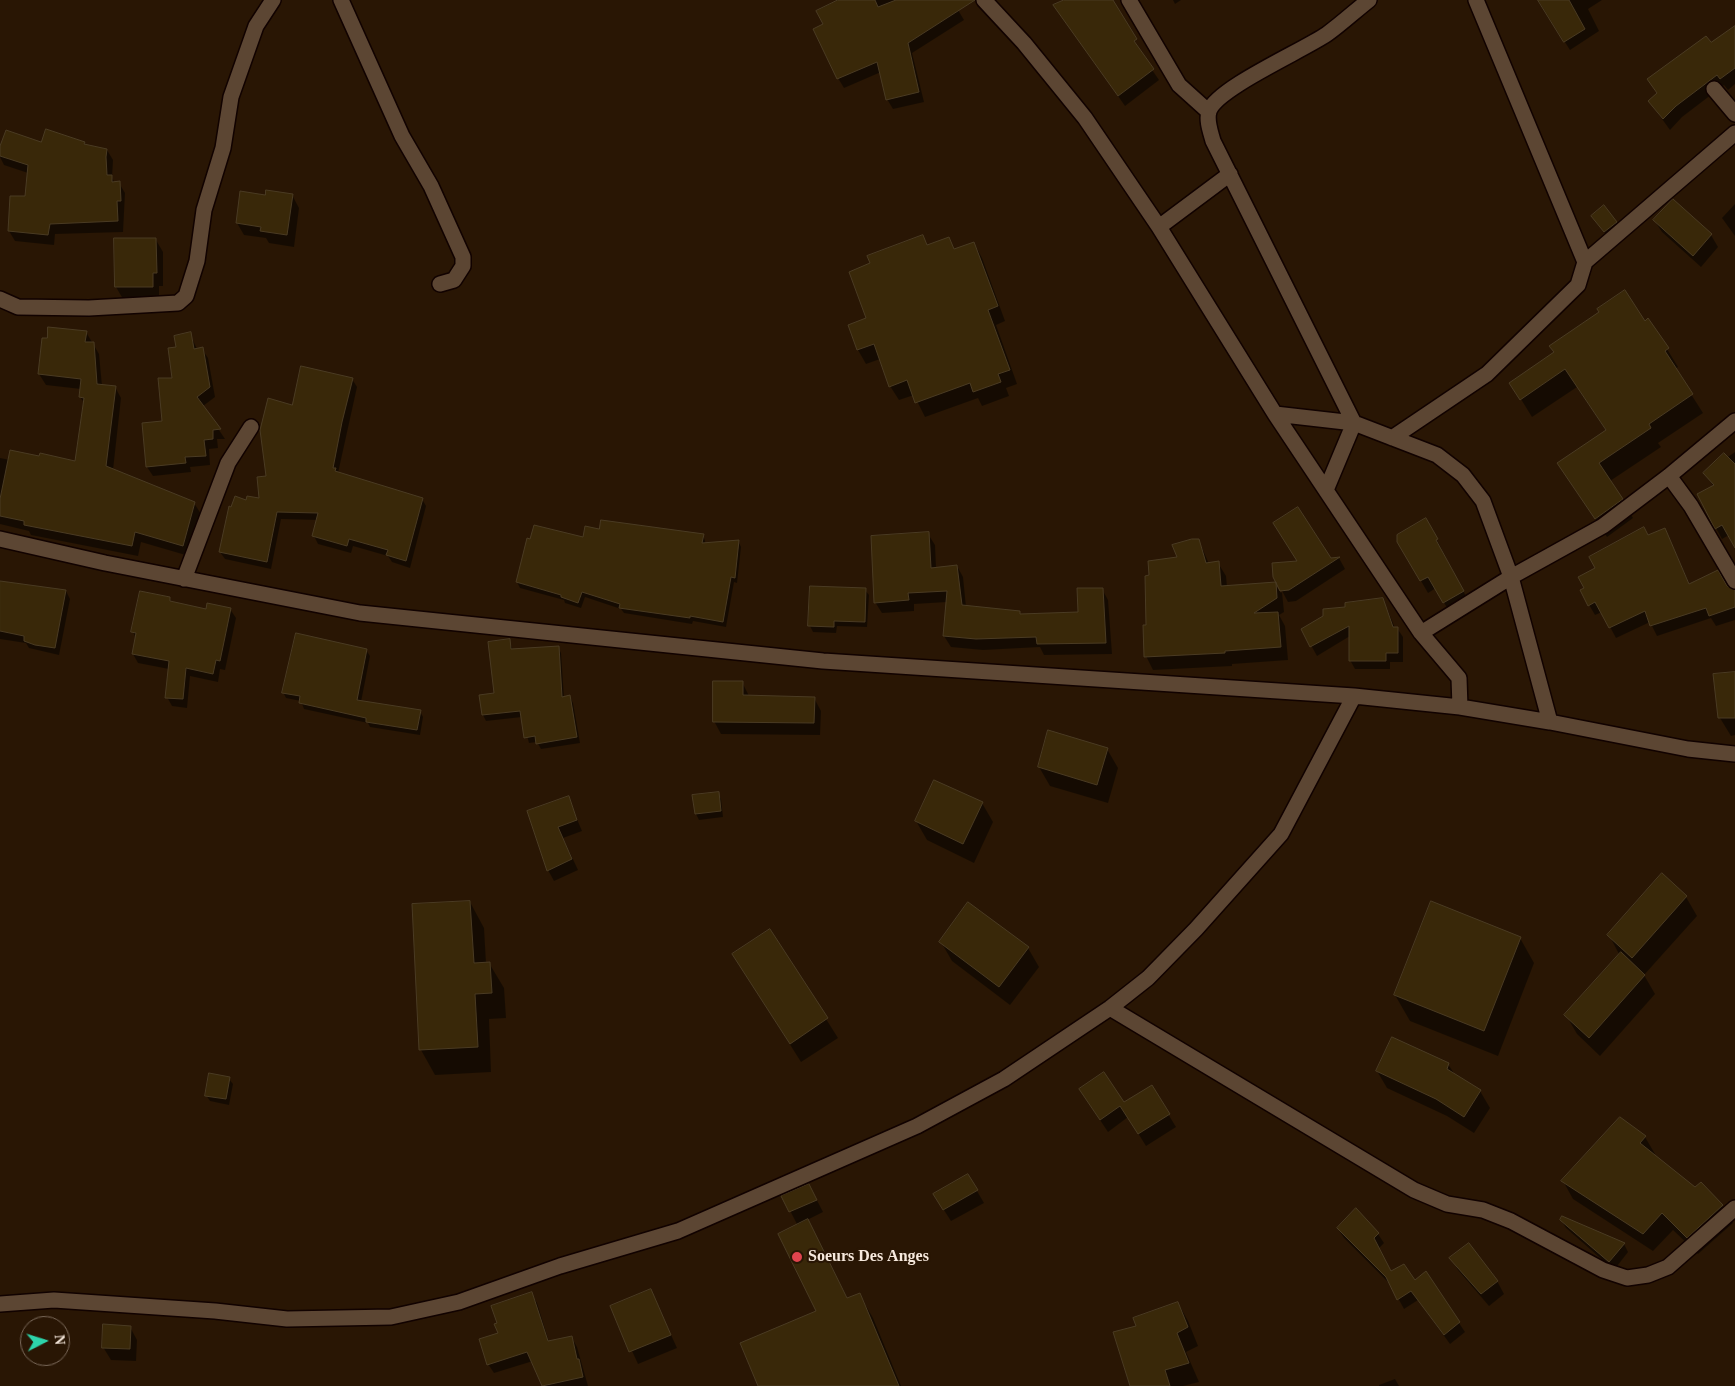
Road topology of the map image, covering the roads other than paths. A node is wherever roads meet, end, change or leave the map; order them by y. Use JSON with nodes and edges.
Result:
{"nodes":[{"id":1,"x":273,"y":0,"type":"edge"},
{"id":2,"x":341,"y":0,"type":"edge"},
{"id":3,"x":984,"y":0,"type":"edge"},
{"id":4,"x":1128,"y":0,"type":"edge"},
{"id":5,"x":1369,"y":0,"type":"edge"},
{"id":6,"x":1476,"y":0,"type":"edge"},
{"id":7,"x":1714,"y":89,"type":"dead end"},
{"id":8,"x":1209,"y":112,"type":"junction"},
{"id":9,"x":1735,"y":114,"type":"edge"},
{"id":10,"x":1735,"y":133,"type":"edge"},
{"id":11,"x":1230,"y":174,"type":"junction"},
{"id":12,"x":1159,"y":226,"type":"junction"},
{"id":13,"x":1585,"y":262,"type":"junction"},
{"id":14,"x":440,"y":284,"type":"dead end"},
{"id":15,"x":0,"y":299,"type":"edge"},
{"id":16,"x":1275,"y":414,"type":"junction"},
{"id":17,"x":1735,"y":420,"type":"edge"},
{"id":18,"x":1354,"y":423,"type":"junction"},
{"id":19,"x":251,"y":427,"type":"dead end"},
{"id":20,"x":1392,"y":438,"type":"junction"},
{"id":21,"x":1669,"y":476,"type":"junction"},
{"id":22,"x":1326,"y":490,"type":"junction"},
{"id":23,"x":0,"y":539,"type":"edge"},
{"id":24,"x":1511,"y":577,"type":"junction"},
{"id":25,"x":184,"y":579,"type":"junction"},
{"id":26,"x":1735,"y":581,"type":"edge"},
{"id":27,"x":1421,"y":632,"type":"junction"},
{"id":28,"x":1354,"y":696,"type":"junction"},
{"id":29,"x":1460,"y":707,"type":"junction"},
{"id":30,"x":1550,"y":722,"type":"junction"},
{"id":31,"x":1735,"y":754,"type":"edge"},
{"id":32,"x":1110,"y":1008,"type":"junction"},
{"id":33,"x":1735,"y":1208,"type":"edge"},
{"id":34,"x":0,"y":1304,"type":"edge"}],
"edges":[{"from":1,"to":15,"type":"street"},
{"from":2,"to":14,"type":"street"},
{"from":3,"to":12,"type":"street"},
{"from":4,"to":8,"type":"street"},
{"from":5,"to":8,"type":"street"},
{"from":6,"to":13,"type":"street"},
{"from":7,"to":9,"type":"street"},
{"from":8,"to":11,"type":"street"},
{"from":10,"to":13,"type":"street"},
{"from":11,"to":12,"type":"street"},
{"from":11,"to":18,"type":"street"},
{"from":12,"to":16,"type":"street"},
{"from":13,"to":20,"type":"street"},
{"from":16,"to":18,"type":"street"},
{"from":16,"to":22,"type":"street"},
{"from":17,"to":21,"type":"street"},
{"from":18,"to":20,"type":"street"},
{"from":18,"to":22,"type":"street"},
{"from":19,"to":25,"type":"street"},
{"from":20,"to":24,"type":"street"},
{"from":21,"to":24,"type":"street"},
{"from":21,"to":26,"type":"street"},
{"from":22,"to":27,"type":"street"},
{"from":23,"to":25,"type":"street"},
{"from":24,"to":27,"type":"street"},
{"from":24,"to":30,"type":"street"},
{"from":25,"to":28,"type":"street"},
{"from":27,"to":29,"type":"street"},
{"from":28,"to":29,"type":"street"},
{"from":28,"to":32,"type":"street"},
{"from":29,"to":30,"type":"street"},
{"from":30,"to":31,"type":"street"},
{"from":32,"to":33,"type":"street"},
{"from":32,"to":34,"type":"street"}]}
